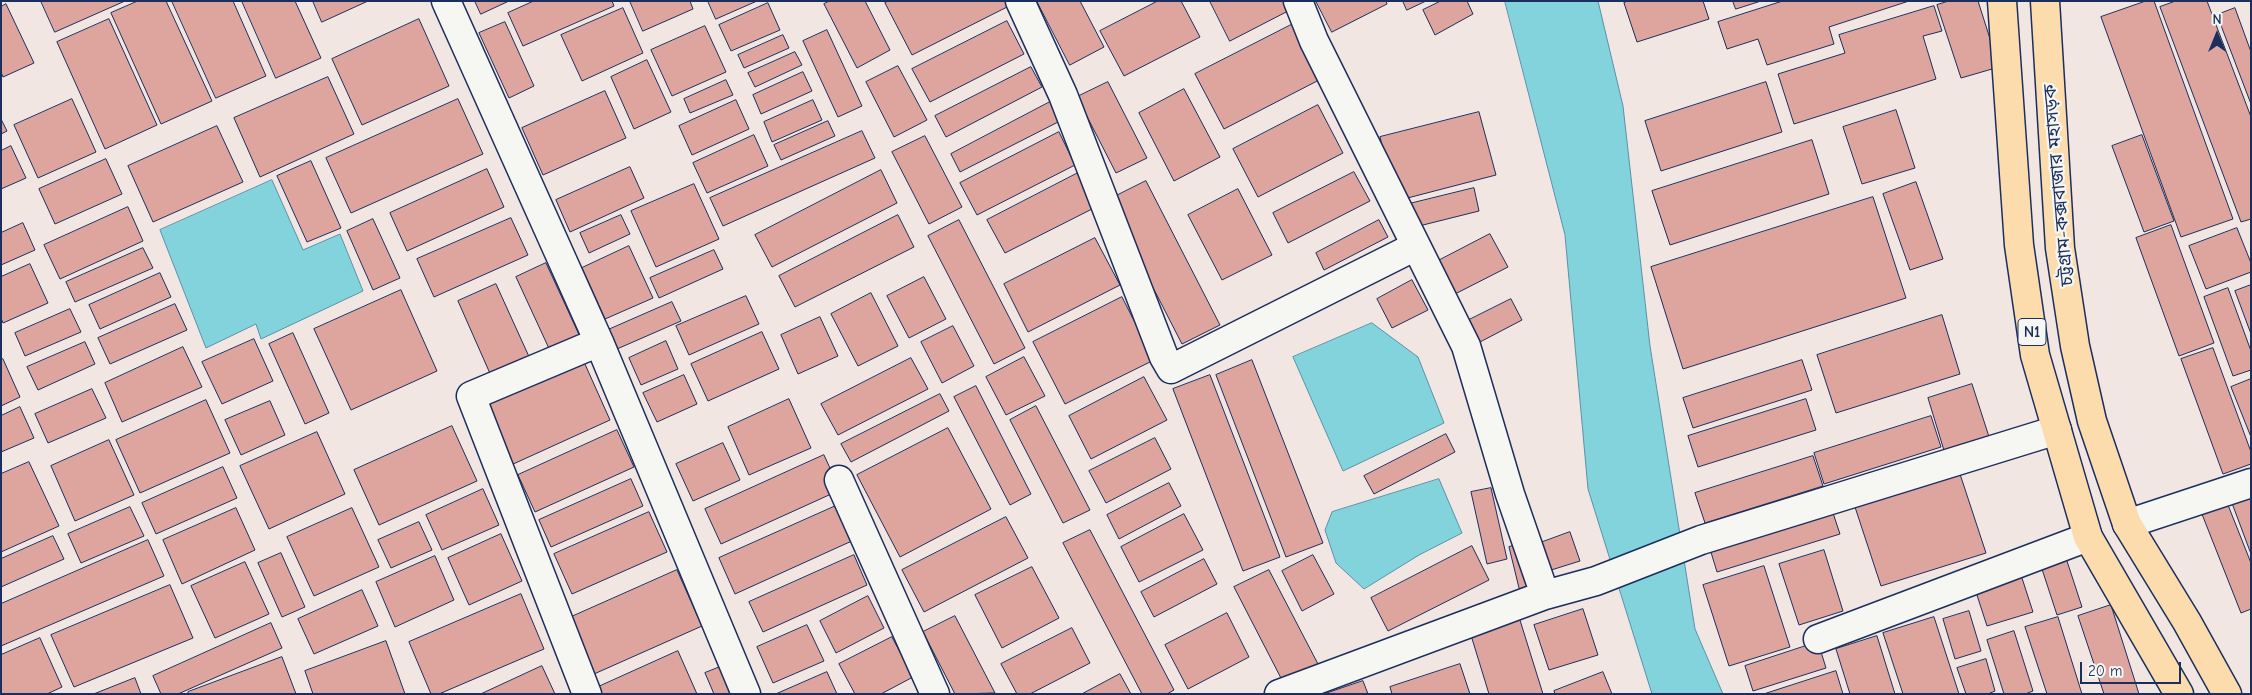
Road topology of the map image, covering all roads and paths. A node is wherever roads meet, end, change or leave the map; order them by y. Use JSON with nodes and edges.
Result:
{"nodes":[{"id":1,"x":446,"y":1,"type":"edge"},
{"id":2,"x":1020,"y":1,"type":"edge"},
{"id":3,"x":1298,"y":1,"type":"edge"},
{"id":4,"x":2002,"y":1,"type":"edge"},
{"id":5,"x":2045,"y":1,"type":"edge"},
{"id":6,"x":1416,"y":246,"type":"junction"},
{"id":7,"x":599,"y":342,"type":"junction"},
{"id":8,"x":2057,"y":430,"type":"junction"},
{"id":9,"x":839,"y":480,"type":"dead end"},
{"id":10,"x":2251,"y":483,"type":"edge"},
{"id":11,"x":2126,"y":524,"type":"junction"},
{"id":12,"x":2088,"y":537,"type":"junction"},
{"id":13,"x":1545,"y":595,"type":"junction"},
{"id":14,"x":1818,"y":639,"type":"dead end"},
{"id":15,"x":587,"y":694,"type":"edge"},
{"id":16,"x":746,"y":694,"type":"edge"},
{"id":17,"x":935,"y":694,"type":"edge"},
{"id":18,"x":1279,"y":694,"type":"edge"},
{"id":19,"x":2178,"y":694,"type":"edge"},
{"id":20,"x":2227,"y":694,"type":"edge"}],
"edges":[{"from":1,"to":7,"type":"street"},
{"from":2,"to":6,"type":"street"},
{"from":3,"to":6,"type":"street"},
{"from":4,"to":8,"type":"highway","number":"N1"},
{"from":5,"to":11,"type":"highway","name":"চট্টগ্রাম-কক্সবাজার মহাসড়ক","number":"N1"},
{"from":6,"to":13,"type":"street"},
{"from":7,"to":15,"type":"street"},
{"from":7,"to":16,"type":"street"},
{"from":8,"to":12,"type":"highway","number":"N1"},
{"from":8,"to":13,"type":"street"},
{"from":9,"to":17,"type":"street"},
{"from":10,"to":11,"type":"street"},
{"from":11,"to":20,"type":"highway","name":"চট্টগ্রাম-কক্সবাজার মহাসড়ক","number":"N1"},
{"from":12,"to":14,"type":"street"},
{"from":12,"to":19,"type":"highway","number":"N1"},
{"from":13,"to":18,"type":"street"}]}
